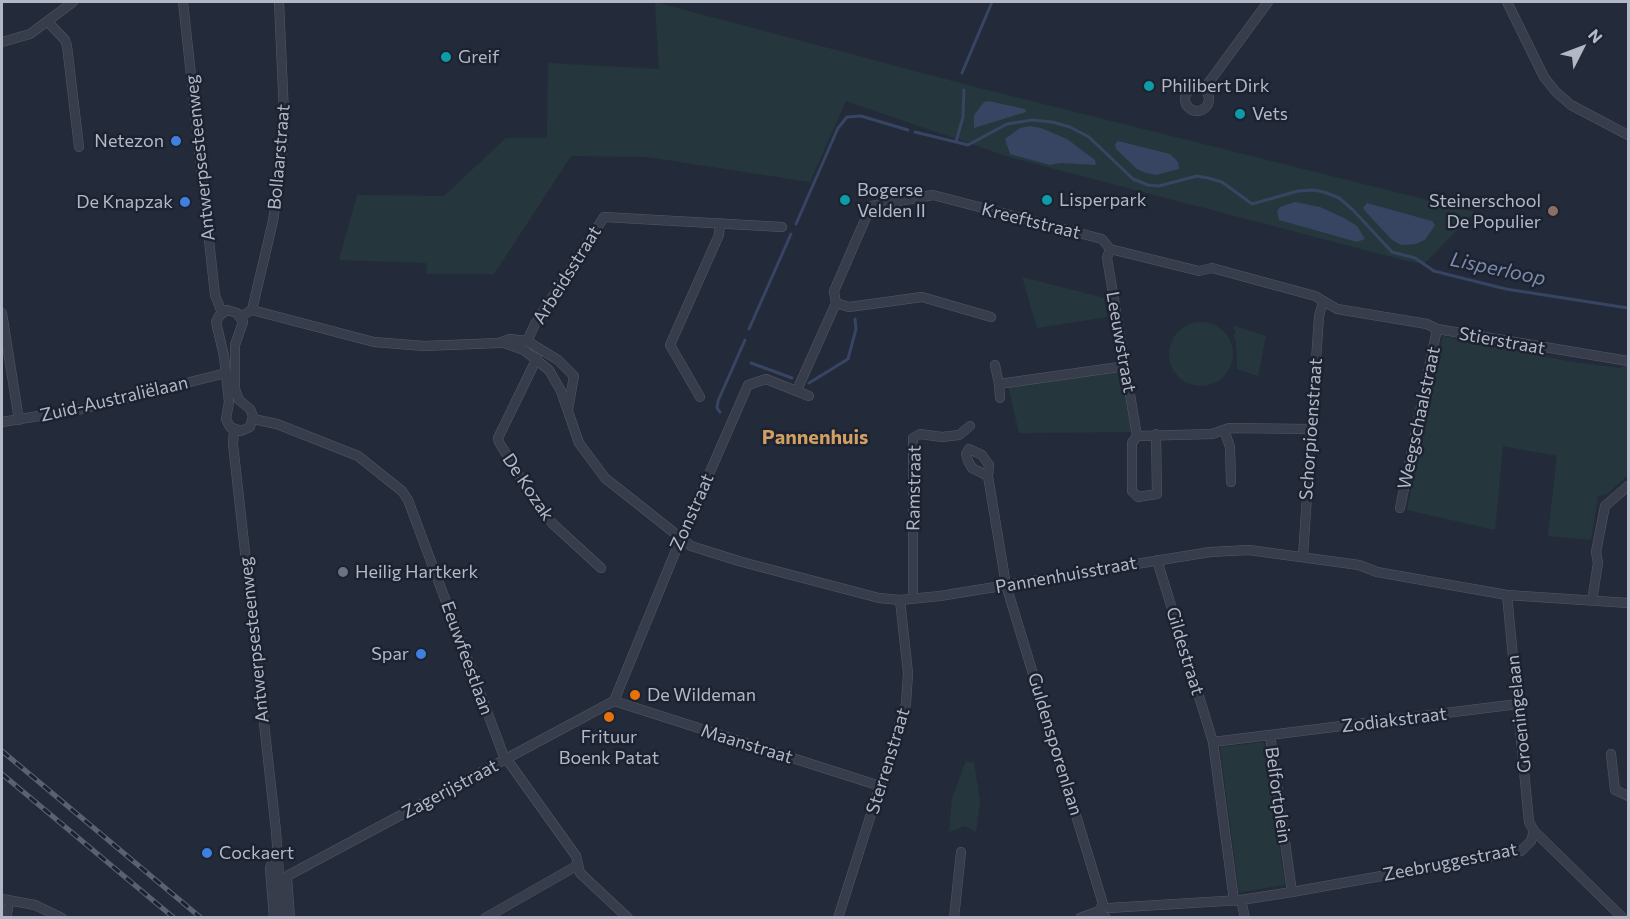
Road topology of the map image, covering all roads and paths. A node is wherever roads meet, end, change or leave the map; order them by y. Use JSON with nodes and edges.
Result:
{"nodes":[{"id":1,"x":73,"y":2,"type":"edge"},
{"id":2,"x":183,"y":2,"type":"edge"},
{"id":3,"x":279,"y":2,"type":"edge"},
{"id":4,"x":1268,"y":2,"type":"edge"},
{"id":5,"x":1507,"y":2,"type":"edge"},
{"id":6,"x":48,"y":22,"type":"junction"},
{"id":7,"x":2,"y":42,"type":"edge"},
{"id":8,"x":1204,"y":89,"type":"dead end"},
{"id":9,"x":1629,"y":135,"type":"edge"},
{"id":10,"x":79,"y":147,"type":"dead end"},
{"id":11,"x":720,"y":223,"type":"junction"},
{"id":12,"x":782,"y":227,"type":"dead end"},
{"id":13,"x":1110,"y":249,"type":"junction"},
{"id":14,"x":1323,"y":302,"type":"junction"},
{"id":15,"x":836,"y":303,"type":"junction"},
{"id":16,"x":252,"y":310,"type":"junction"},
{"id":17,"x":2,"y":313,"type":"edge"},
{"id":18,"x":222,"y":313,"type":"junction"},
{"id":19,"x":1378,"y":315,"type":"joint"},
{"id":20,"x":240,"y":317,"type":"junction"},
{"id":21,"x":991,"y":317,"type":"dead end"},
{"id":22,"x":1437,"y":329,"type":"junction"},
{"id":23,"x":3,"y":338,"type":"edge"},
{"id":24,"x":527,"y":341,"type":"junction"},
{"id":25,"x":504,"y":343,"type":"junction"},
{"id":26,"x":537,"y":358,"type":"junction"},
{"id":27,"x":1629,"y":361,"type":"edge"},
{"id":28,"x":995,"y":364,"type":"dead end"},
{"id":29,"x":1126,"y":366,"type":"junction"},
{"id":30,"x":226,"y":373,"type":"junction"},
{"id":31,"x":999,"y":384,"type":"junction"},
{"id":32,"x":797,"y":390,"type":"junction"},
{"id":33,"x":809,"y":396,"type":"dead end"},
{"id":34,"x":700,"y":397,"type":"dead end"},
{"id":35,"x":1000,"y":398,"type":"dead end"},
{"id":36,"x":567,"y":412,"type":"junction"},
{"id":37,"x":253,"y":419,"type":"junction"},
{"id":38,"x":19,"y":420,"type":"junction"},
{"id":39,"x":2,"y":422,"type":"edge"},
{"id":40,"x":970,"y":426,"type":"dead end"},
{"id":41,"x":1311,"y":429,"type":"junction"},
{"id":42,"x":234,"y":430,"type":"junction"},
{"id":43,"x":1224,"y":430,"type":"junction"},
{"id":44,"x":1156,"y":434,"type":"junction"},
{"id":45,"x":1137,"y":436,"type":"junction"},
{"id":46,"x":987,"y":476,"type":"dead end"},
{"id":47,"x":1231,"y":482,"type":"dead end"},
{"id":48,"x":1629,"y":486,"type":"edge"},
{"id":49,"x":1400,"y":508,"type":"dead end"},
{"id":50,"x":681,"y":538,"type":"junction"},
{"id":51,"x":1303,"y":556,"type":"junction"},
{"id":52,"x":1157,"y":560,"type":"junction"},
{"id":53,"x":602,"y":568,"type":"dead end"},
{"id":54,"x":1006,"y":585,"type":"junction"},
{"id":55,"x":1507,"y":595,"type":"junction"},
{"id":56,"x":913,"y":599,"type":"junction"},
{"id":57,"x":900,"y":600,"type":"junction"},
{"id":58,"x":1592,"y":601,"type":"junction"},
{"id":59,"x":1629,"y":603,"type":"edge"},
{"id":60,"x":614,"y":701,"type":"junction"},
{"id":61,"x":1518,"y":705,"type":"junction"},
{"id":62,"x":1270,"y":735,"type":"junction"},
{"id":63,"x":1213,"y":742,"type":"junction"},
{"id":64,"x":1611,"y":754,"type":"dead end"},
{"id":65,"x":507,"y":759,"type":"junction"},
{"id":66,"x":880,"y":786,"type":"junction"},
{"id":67,"x":1629,"y":796,"type":"edge"},
{"id":68,"x":1534,"y":831,"type":"junction"},
{"id":69,"x":277,"y":850,"type":"junction"},
{"id":70,"x":961,"y":852,"type":"dead end"},
{"id":71,"x":578,"y":865,"type":"junction"},
{"id":72,"x":1292,"y":892,"type":"junction"},
{"id":73,"x":2,"y":899,"type":"edge"},
{"id":74,"x":1238,"y":900,"type":"junction"},
{"id":75,"x":1104,"y":911,"type":"edge"},
{"id":76,"x":59,"y":915,"type":"edge"},
{"id":77,"x":1622,"y":917,"type":"edge"},
{"id":78,"x":274,"y":918,"type":"edge"},
{"id":79,"x":282,"y":918,"type":"edge"},
{"id":80,"x":290,"y":918,"type":"edge"},
{"id":81,"x":485,"y":918,"type":"edge"},
{"id":82,"x":628,"y":918,"type":"edge"},
{"id":83,"x":838,"y":918,"type":"edge"},
{"id":84,"x":954,"y":918,"type":"edge"},
{"id":85,"x":1080,"y":918,"type":"edge"},
{"id":86,"x":1245,"y":918,"type":"edge"}],
"edges":[{"from":1,"to":6,"type":"street"},
{"from":2,"to":18,"type":"street","name":"Antwerpsesteenweg"},
{"from":3,"to":16,"type":"street","name":"Bollaarstraat"},
{"from":4,"to":8,"type":"street"},
{"from":5,"to":9,"type":"street"},
{"from":6,"to":7,"type":"street"},
{"from":6,"to":10,"type":"street"},
{"from":11,"to":12,"type":"street","name":"Arbeidsstraat"},
{"from":11,"to":24,"type":"street","name":"Arbeidsstraat"},
{"from":11,"to":34,"type":"street"},
{"from":13,"to":14,"type":"street","name":"Kreeftstraat"},
{"from":13,"to":15,"type":"street","name":"Kreeftstraat"},
{"from":13,"to":29,"type":"street","name":"Leeuwstraat"},
{"from":14,"to":19,"type":"street","name":"Kreeftstraat"},
{"from":14,"to":41,"type":"street","name":"Schorpioenstraat"},
{"from":15,"to":21,"type":"street"},
{"from":15,"to":32,"type":"street","name":"Kreeftstraat"},
{"from":16,"to":20,"type":"street"},
{"from":16,"to":25,"type":"street","name":"Pannenhuisstraat"},
{"from":17,"to":23,"type":"street"},
{"from":18,"to":20,"type":"street"},
{"from":18,"to":30,"type":"street","name":"Antwerpsesteenweg"},
{"from":19,"to":22,"type":"street","name":"Stierstraat"},
{"from":20,"to":37,"type":"street"},
{"from":22,"to":27,"type":"street","name":"Stierstraat"},
{"from":22,"to":49,"type":"street","name":"Weegschaalstraat"},
{"from":23,"to":38,"type":"street"},
{"from":24,"to":25,"type":"street","name":"Pannenhuisstraat"},
{"from":24,"to":36,"type":"street"},
{"from":25,"to":26,"type":"street","name":"Pannenhuisstraat"},
{"from":26,"to":36,"type":"street","name":"Pannenhuisstraat"},
{"from":26,"to":53,"type":"street","name":"De Kozak"},
{"from":28,"to":31,"type":"street"},
{"from":29,"to":31,"type":"street"},
{"from":29,"to":45,"type":"street","name":"Leeuwstraat"},
{"from":30,"to":38,"type":"street","name":"Zuid-Australiëlaan"},
{"from":30,"to":42,"type":"street","name":"Antwerpsesteenweg"},
{"from":31,"to":35,"type":"street"},
{"from":32,"to":33,"type":"street","name":"Zonstraat"},
{"from":32,"to":50,"type":"street","name":"Zonstraat"},
{"from":36,"to":50,"type":"street","name":"Pannenhuisstraat"},
{"from":37,"to":42,"type":"street"},
{"from":37,"to":65,"type":"street","name":"Eeuwfeestlaan"},
{"from":38,"to":39,"type":"street","name":"Zuid-Australiëlaan"},
{"from":40,"to":56,"type":"street","name":"Ramstraat"},
{"from":41,"to":43,"type":"street"},
{"from":41,"to":51,"type":"street","name":"Schorpioenstraat"},
{"from":42,"to":69,"type":"street","name":"Antwerpsesteenweg"},
{"from":43,"to":44,"type":"street"},
{"from":43,"to":47,"type":"street"},
{"from":44,"to":45,"type":"street"},
{"from":44,"to":45,"type":"street","name":"Leeuwstraat"},
{"from":46,"to":54,"type":"street","name":"Guldensporenlaan"},
{"from":48,"to":58,"type":"street"},
{"from":50,"to":57,"type":"street","name":"Pannenhuisstraat"},
{"from":50,"to":60,"type":"street","name":"Zonstraat"},
{"from":51,"to":52,"type":"street","name":"Pannenhuisstraat"},
{"from":51,"to":55,"type":"street","name":"Pannenhuisstraat"},
{"from":52,"to":54,"type":"street","name":"Pannenhuisstraat"},
{"from":52,"to":63,"type":"street","name":"Gildestraat"},
{"from":54,"to":56,"type":"street","name":"Pannenhuisstraat"},
{"from":54,"to":75,"type":"street","name":"Guldensporenlaan"},
{"from":55,"to":58,"type":"street","name":"Pannenhuisstraat"},
{"from":55,"to":61,"type":"street","name":"Groeningelaan"},
{"from":56,"to":57,"type":"street","name":"Pannenhuisstraat"},
{"from":57,"to":66,"type":"street","name":"Sterrenstraat"},
{"from":58,"to":59,"type":"street","name":"Pannenhuisstraat"},
{"from":60,"to":65,"type":"street","name":"Zagerijstraat"},
{"from":60,"to":66,"type":"street","name":"Maanstraat"},
{"from":61,"to":62,"type":"street","name":"Zodiakstraat"},
{"from":61,"to":68,"type":"street","name":"Groeningelaan"},
{"from":62,"to":63,"type":"street","name":"Belfortplein"},
{"from":62,"to":72,"type":"street","name":"Belfortplein"},
{"from":63,"to":74,"type":"street"},
{"from":64,"to":67,"type":"street"},
{"from":65,"to":71,"type":"street","name":"Eeuwfeestlaan"},
{"from":65,"to":80,"type":"street","name":"Zagerijstraat"},
{"from":66,"to":83,"type":"street","name":"Sterrenstraat"},
{"from":68,"to":72,"type":"street","name":"Zeebruggestraat"},
{"from":68,"to":77,"type":"street","name":"Zeebruggestraat"},
{"from":69,"to":78,"type":"street","name":"Antwerpsesteenweg"},
{"from":69,"to":79,"type":"street","name":"Antwerpsesteenweg"},
{"from":70,"to":84,"type":"street"},
{"from":71,"to":81,"type":"street"},
{"from":71,"to":82,"type":"street","name":"Eeuwfeestlaan"},
{"from":72,"to":74,"type":"street","name":"Zeebruggestraat"},
{"from":73,"to":76,"type":"street"},
{"from":74,"to":75,"type":"street","name":"Zeebruggestraat"},
{"from":74,"to":86,"type":"street"},
{"from":75,"to":85,"type":"street","name":"Zeebruggestraat"}]}
